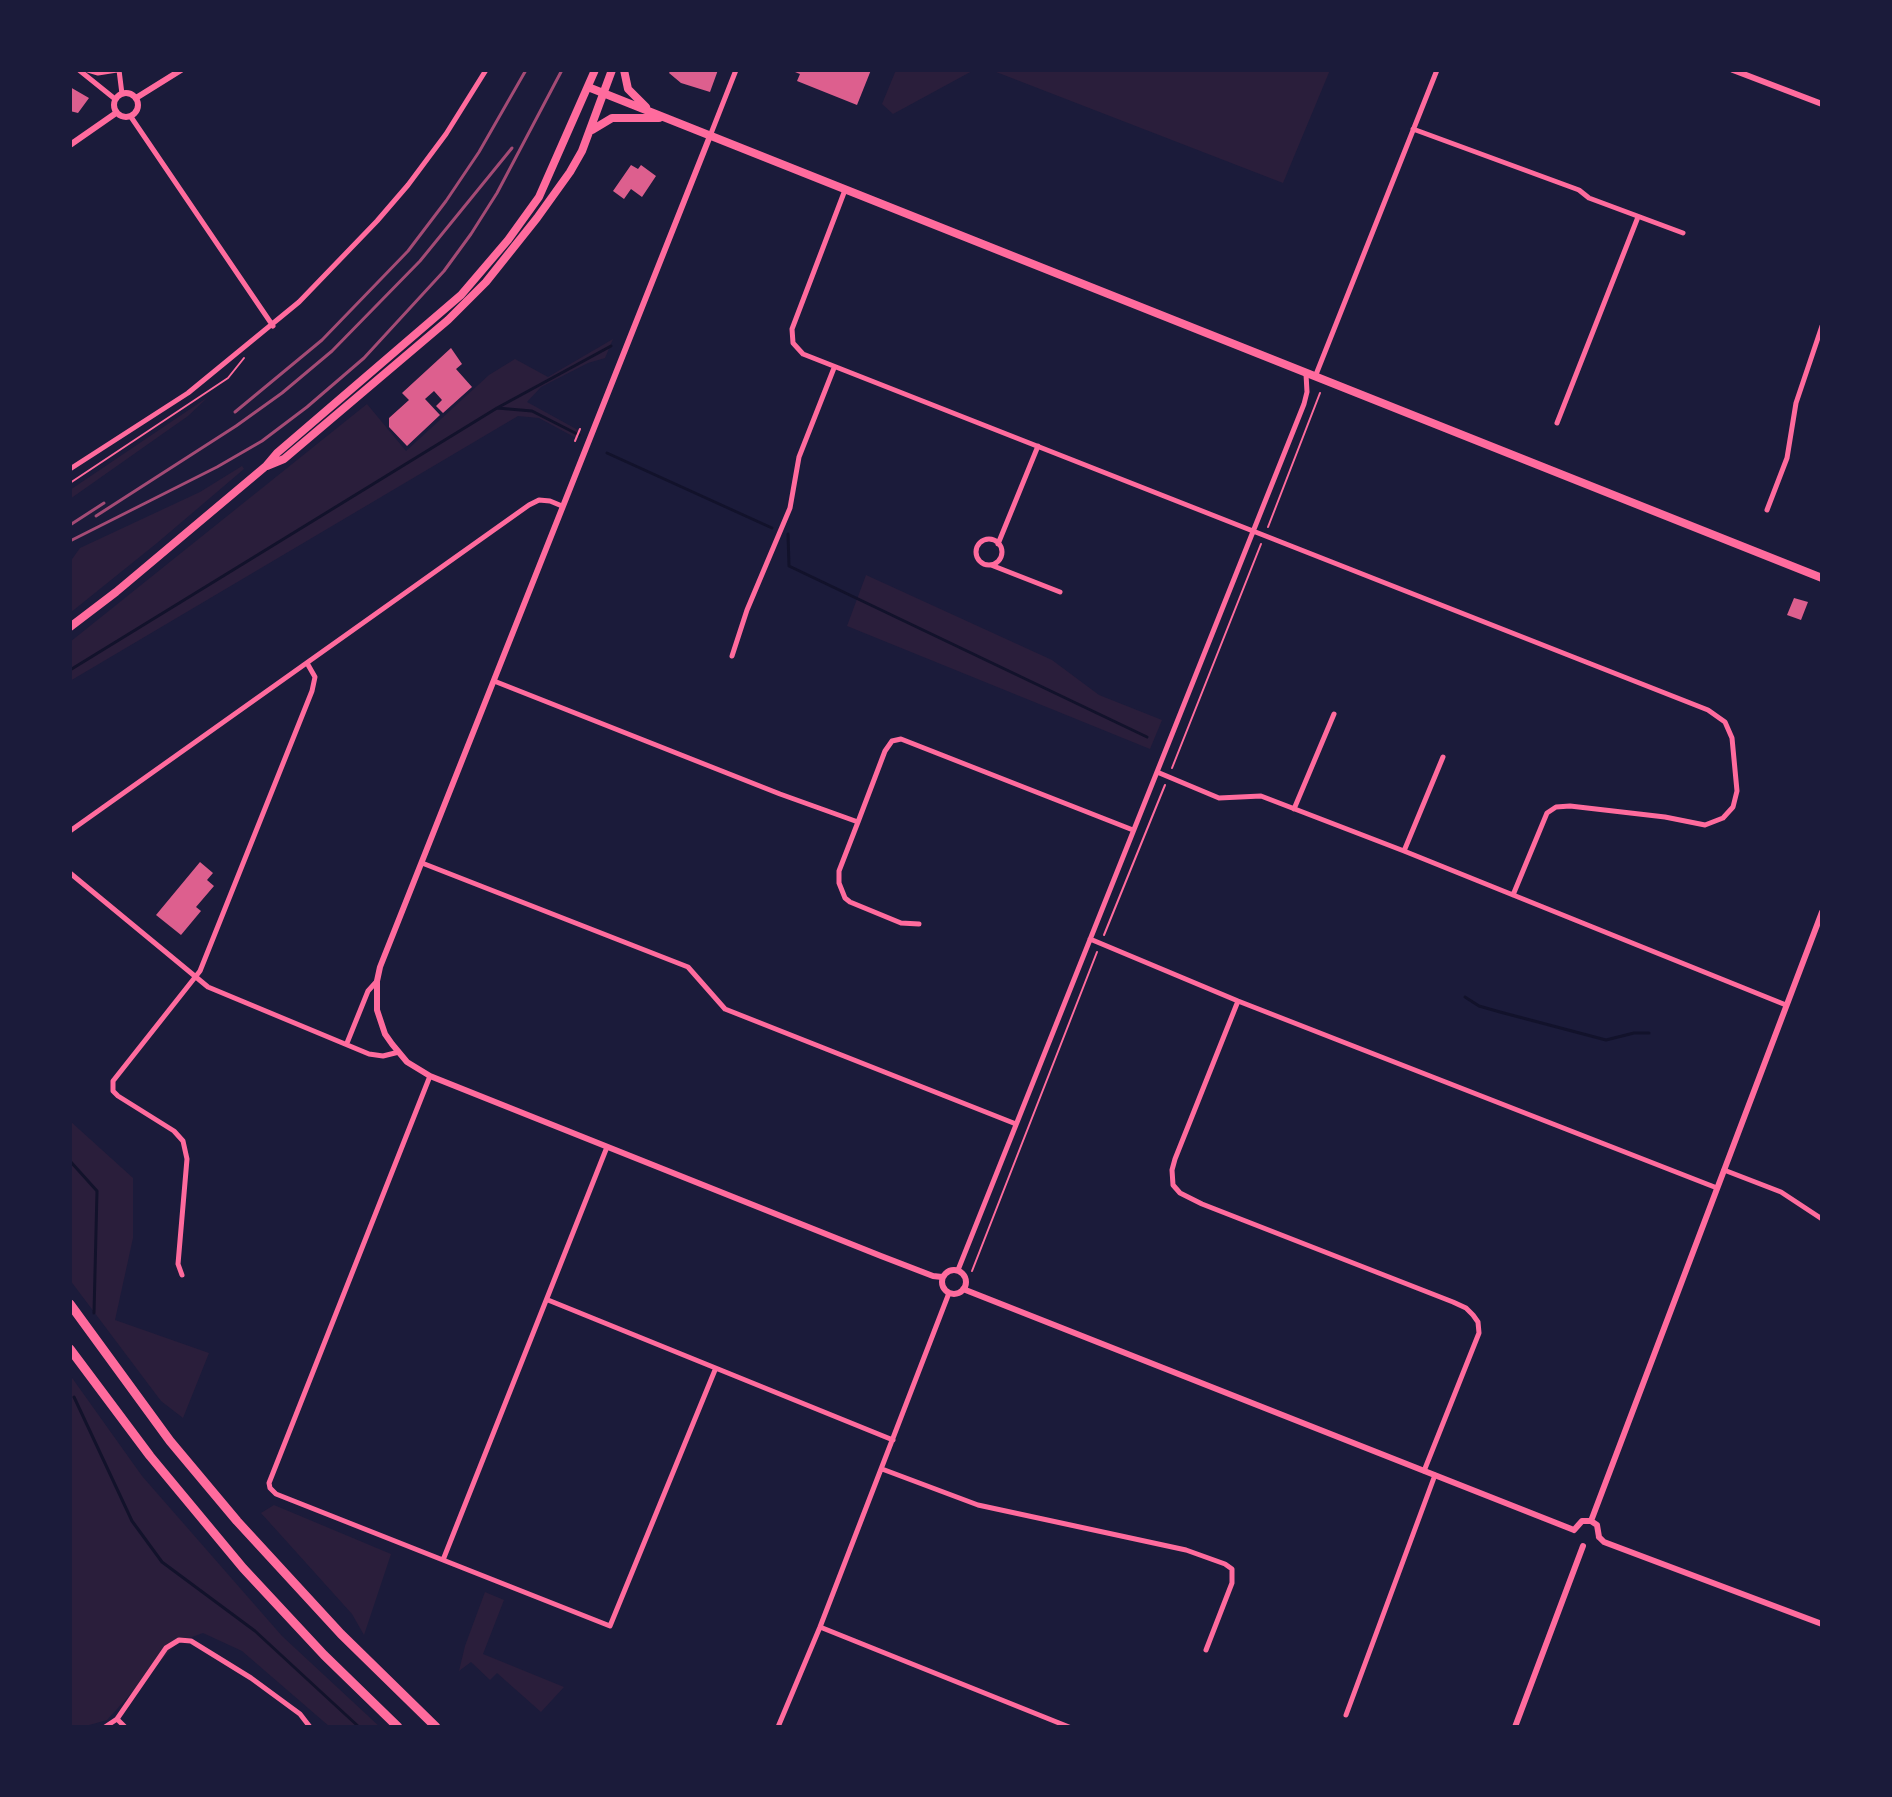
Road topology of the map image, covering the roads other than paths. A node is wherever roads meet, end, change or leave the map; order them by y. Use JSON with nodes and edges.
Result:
{"nodes":[{"id":1,"x":79,"y":70,"type":"edge"},
{"id":2,"x":88,"y":70,"type":"edge"},
{"id":3,"x":118,"y":70,"type":"edge"},
{"id":4,"x":181,"y":70,"type":"edge"},
{"id":5,"x":486,"y":70,"type":"edge"},
{"id":6,"x":595,"y":70,"type":"edge"},
{"id":7,"x":612,"y":70,"type":"edge"},
{"id":8,"x":624,"y":70,"type":"edge"},
{"id":9,"x":736,"y":70,"type":"edge"},
{"id":10,"x":1437,"y":70,"type":"edge"},
{"id":11,"x":1733,"y":70,"type":"edge"},
{"id":12,"x":588,"y":87,"type":"junction"},
{"id":13,"x":604,"y":93,"type":"junction"},
{"id":14,"x":118,"y":96,"type":"junction"},
{"id":15,"x":136,"y":98,"type":"junction"},
{"id":16,"x":1822,"y":104,"type":"edge"},
{"id":17,"x":116,"y":113,"type":"junction"},
{"id":18,"x":131,"y":117,"type":"junction"},
{"id":19,"x":664,"y":118,"type":"junction"},
{"id":20,"x":1413,"y":129,"type":"junction"},
{"id":21,"x":710,"y":136,"type":"junction"},
{"id":22,"x":586,"y":141,"type":"junction"},
{"id":23,"x":70,"y":145,"type":"edge"},
{"id":24,"x":845,"y":190,"type":"junction"},
{"id":25,"x":1638,"y":217,"type":"junction"},
{"id":26,"x":1683,"y":233,"type":"dead end"},
{"id":27,"x":273,"y":326,"type":"junction"},
{"id":28,"x":1822,"y":326,"type":"edge"},
{"id":29,"x":834,"y":368,"type":"junction"},
{"id":30,"x":1310,"y":376,"type":"junction"},
{"id":31,"x":1557,"y":423,"type":"dead end"},
{"id":32,"x":1038,"y":446,"type":"junction"},
{"id":33,"x":266,"y":466,"type":"junction"},
{"id":34,"x":70,"y":469,"type":"edge"},
{"id":35,"x":562,"y":506,"type":"junction"},
{"id":36,"x":1767,"y":510,"type":"dead end"},
{"id":37,"x":1252,"y":529,"type":"junction"},
{"id":38,"x":998,"y":544,"type":"junction"},
{"id":39,"x":991,"y":565,"type":"junction"},
{"id":40,"x":1822,"y":578,"type":"edge"},
{"id":41,"x":1060,"y":592,"type":"dead end"},
{"id":42,"x":70,"y":627,"type":"edge"},
{"id":43,"x":732,"y":656,"type":"dead end"},
{"id":44,"x":307,"y":663,"type":"junction"},
{"id":45,"x":494,"y":681,"type":"junction"},
{"id":46,"x":1334,"y":714,"type":"dead end"},
{"id":47,"x":1443,"y":757,"type":"dead end"},
{"id":48,"x":1157,"y":772,"type":"junction"},
{"id":49,"x":1294,"y":809,"type":"junction"},
{"id":50,"x":858,"y":822,"type":"junction"},
{"id":51,"x":1133,"y":830,"type":"junction"},
{"id":52,"x":70,"y":831,"type":"edge"},
{"id":53,"x":1404,"y":851,"type":"junction"},
{"id":54,"x":422,"y":863,"type":"junction"},
{"id":55,"x":70,"y":873,"type":"edge"},
{"id":56,"x":1513,"y":895,"type":"junction"},
{"id":57,"x":1821,"y":915,"type":"edge"},
{"id":58,"x":919,"y":924,"type":"dead end"},
{"id":59,"x":1090,"y":939,"type":"junction"},
{"id":60,"x":197,"y":978,"type":"junction"},
{"id":61,"x":377,"y":981,"type":"junction"},
{"id":62,"x":1238,"y":1001,"type":"junction"},
{"id":63,"x":1786,"y":1005,"type":"junction"},
{"id":64,"x":347,"y":1043,"type":"junction"},
{"id":65,"x":399,"y":1052,"type":"junction"},
{"id":66,"x":430,"y":1076,"type":"junction"},
{"id":67,"x":1017,"y":1124,"type":"junction"},
{"id":68,"x":607,"y":1147,"type":"junction"},
{"id":69,"x":1724,"y":1170,"type":"junction"},
{"id":70,"x":1717,"y":1188,"type":"junction"},
{"id":71,"x":1822,"y":1219,"type":"edge"},
{"id":72,"x":958,"y":1270,"type":"junction"},
{"id":73,"x":182,"y":1275,"type":"dead end"},
{"id":74,"x":942,"y":1277,"type":"junction"},
{"id":75,"x":963,"y":1289,"type":"junction"},
{"id":76,"x":949,"y":1293,"type":"junction"},
{"id":77,"x":548,"y":1300,"type":"junction"},
{"id":78,"x":70,"y":1304,"type":"edge"},
{"id":79,"x":70,"y":1349,"type":"edge"},
{"id":80,"x":715,"y":1370,"type":"junction"},
{"id":81,"x":893,"y":1440,"type":"junction"},
{"id":82,"x":882,"y":1469,"type":"junction"},
{"id":83,"x":1424,"y":1471,"type":"junction"},
{"id":84,"x":1435,"y":1475,"type":"junction"},
{"id":85,"x":1591,"y":1521,"type":"junction"},
{"id":86,"x":1574,"y":1530,"type":"junction"},
{"id":87,"x":1599,"y":1537,"type":"junction"},
{"id":88,"x":1589,"y":1545,"type":"junction"},
{"id":89,"x":443,"y":1560,"type":"junction"},
{"id":90,"x":1822,"y":1624,"type":"edge"},
{"id":91,"x":820,"y":1627,"type":"junction"},
{"id":92,"x":1206,"y":1650,"type":"dead end"},
{"id":93,"x":1346,"y":1715,"type":"dead end"},
{"id":94,"x":117,"y":1719,"type":"junction"},
{"id":95,"x":105,"y":1727,"type":"edge"},
{"id":96,"x":125,"y":1727,"type":"edge"},
{"id":97,"x":310,"y":1727,"type":"edge"},
{"id":98,"x":398,"y":1727,"type":"edge"},
{"id":99,"x":436,"y":1727,"type":"edge"},
{"id":100,"x":778,"y":1727,"type":"edge"},
{"id":101,"x":1069,"y":1727,"type":"edge"},
{"id":102,"x":1515,"y":1727,"type":"edge"}],
"edges":[{"from":1,"to":14,"type":"street"},
{"from":2,"to":3,"type":"street"},
{"from":3,"to":14,"type":"street"},
{"from":4,"to":15,"type":"street"},
{"from":5,"to":27,"type":"street"},
{"from":6,"to":12,"type":"main road"},
{"from":7,"to":13,"type":"main road"},
{"from":8,"to":19,"type":"main road"},
{"from":9,"to":21,"type":"street"},
{"from":10,"to":20,"type":"street"},
{"from":11,"to":16,"type":"street"},
{"from":12,"to":13,"type":"main road"},
{"from":12,"to":33,"type":"main road"},
{"from":13,"to":19,"type":"main road"},
{"from":13,"to":22,"type":"main road"},
{"from":14,"to":15,"type":"street"},
{"from":14,"to":17,"type":"street"},
{"from":15,"to":18,"type":"street"},
{"from":17,"to":18,"type":"street"},
{"from":17,"to":23,"type":"street"},
{"from":18,"to":27,"type":"street"},
{"from":19,"to":21,"type":"main road"},
{"from":19,"to":22,"type":"main road"},
{"from":20,"to":25,"type":"street"},
{"from":20,"to":30,"type":"street"},
{"from":21,"to":24,"type":"main road"},
{"from":21,"to":35,"type":"street"},
{"from":22,"to":33,"type":"main road"},
{"from":24,"to":29,"type":"street"},
{"from":24,"to":30,"type":"main road"},
{"from":25,"to":26,"type":"street"},
{"from":25,"to":31,"type":"street"},
{"from":27,"to":34,"type":"street"},
{"from":28,"to":36,"type":"street"},
{"from":29,"to":32,"type":"street"},
{"from":29,"to":43,"type":"street"},
{"from":30,"to":37,"type":"street"},
{"from":30,"to":40,"type":"main road"},
{"from":32,"to":37,"type":"street"},
{"from":32,"to":38,"type":"street"},
{"from":33,"to":42,"type":"main road"},
{"from":35,"to":44,"type":"street"},
{"from":35,"to":45,"type":"street"},
{"from":37,"to":48,"type":"street"},
{"from":37,"to":56,"type":"street"},
{"from":38,"to":39,"type":"street"},
{"from":38,"to":39,"type":"street"},
{"from":39,"to":41,"type":"street"},
{"from":44,"to":52,"type":"street"},
{"from":44,"to":60,"type":"street"},
{"from":45,"to":50,"type":"street"},
{"from":45,"to":54,"type":"street"},
{"from":46,"to":49,"type":"street"},
{"from":47,"to":53,"type":"street"},
{"from":48,"to":49,"type":"street"},
{"from":48,"to":51,"type":"street"},
{"from":49,"to":53,"type":"street"},
{"from":50,"to":51,"type":"street"},
{"from":50,"to":58,"type":"street"},
{"from":51,"to":59,"type":"street"},
{"from":53,"to":56,"type":"street"},
{"from":54,"to":61,"type":"street"},
{"from":54,"to":67,"type":"street"},
{"from":55,"to":60,"type":"street"},
{"from":56,"to":63,"type":"street"},
{"from":57,"to":63,"type":"street"},
{"from":59,"to":62,"type":"street"},
{"from":59,"to":67,"type":"street"},
{"from":60,"to":64,"type":"street"},
{"from":60,"to":73,"type":"street"},
{"from":61,"to":64,"type":"street"},
{"from":61,"to":65,"type":"street"},
{"from":62,"to":70,"type":"street"},
{"from":62,"to":83,"type":"street"},
{"from":63,"to":69,"type":"street"},
{"from":64,"to":65,"type":"street"},
{"from":65,"to":66,"type":"street"},
{"from":66,"to":68,"type":"street"},
{"from":66,"to":89,"type":"street"},
{"from":67,"to":72,"type":"street"},
{"from":68,"to":74,"type":"street"},
{"from":68,"to":77,"type":"street"},
{"from":69,"to":70,"type":"street"},
{"from":69,"to":71,"type":"street"},
{"from":70,"to":85,"type":"street"},
{"from":72,"to":74,"type":"street"},
{"from":72,"to":75,"type":"street"},
{"from":74,"to":76,"type":"street"},
{"from":75,"to":76,"type":"street"},
{"from":75,"to":83,"type":"street"},
{"from":76,"to":81,"type":"street"},
{"from":77,"to":80,"type":"street"},
{"from":77,"to":89,"type":"street"},
{"from":78,"to":99,"type":"highway"},
{"from":79,"to":98,"type":"highway"},
{"from":80,"to":81,"type":"street"},
{"from":80,"to":89,"type":"street"},
{"from":81,"to":82,"type":"street"},
{"from":82,"to":91,"type":"street"},
{"from":82,"to":92,"type":"street"},
{"from":83,"to":84,"type":"street"},
{"from":84,"to":86,"type":"street"},
{"from":84,"to":93,"type":"street"},
{"from":85,"to":86,"type":"street"},
{"from":85,"to":87,"type":"street"},
{"from":86,"to":88,"type":"street"},
{"from":87,"to":88,"type":"street"},
{"from":87,"to":90,"type":"street"},
{"from":88,"to":102,"type":"street"},
{"from":91,"to":100,"type":"street"},
{"from":91,"to":101,"type":"street"},
{"from":94,"to":95,"type":"street"},
{"from":94,"to":96,"type":"street"},
{"from":94,"to":97,"type":"street"}]}
